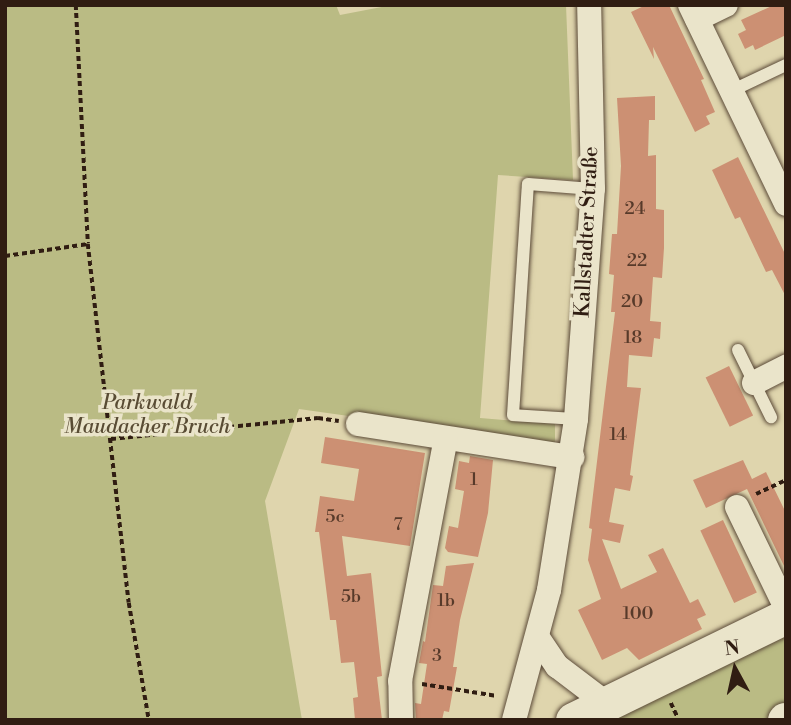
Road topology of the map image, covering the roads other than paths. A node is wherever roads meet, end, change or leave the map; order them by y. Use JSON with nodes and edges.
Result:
{"nodes":[{"id":1,"x":589,"y":5,"type":"edge"},
{"id":2,"x":726,"y":5,"type":"edge"},
{"id":3,"x":693,"y":12,"type":"edge"},
{"id":4,"x":786,"y":65,"type":"edge"},
{"id":5,"x":731,"y":91,"type":"junction"},
{"id":6,"x":779,"y":174,"type":"edge"},
{"id":7,"x":593,"y":189,"type":"junction"},
{"id":8,"x":786,"y":204,"type":"edge"},
{"id":9,"x":738,"y":350,"type":"dead end"},
{"id":10,"x":786,"y":367,"type":"edge"},
{"id":11,"x":754,"y":383,"type":"junction"},
{"id":12,"x":771,"y":417,"type":"dead end"},
{"id":13,"x":576,"y":419,"type":"junction"},
{"id":14,"x":358,"y":424,"type":"road end"},
{"id":15,"x":446,"y":438,"type":"junction"},
{"id":16,"x":572,"y":457,"type":"junction"},
{"id":17,"x":737,"y":507,"type":"road end"},
{"id":18,"x":786,"y":608,"type":"edge"},
{"id":19,"x":786,"y":616,"type":"edge"},
{"id":20,"x":538,"y":638,"type":"junction"},
{"id":21,"x":607,"y":704,"type":"junction"},
{"id":22,"x":401,"y":720,"type":"edge"},
{"id":23,"x":514,"y":720,"type":"edge"},
{"id":24,"x":573,"y":720,"type":"edge"}],
"edges":[{"from":1,"to":7,"type":"street","name":"Kallstadter Straße"},
{"from":2,"to":3,"type":"street"},
{"from":3,"to":5,"type":"street"},
{"from":4,"to":5,"type":"lane"},
{"from":5,"to":6,"type":"street"},
{"from":6,"to":8,"type":"street"},
{"from":7,"to":13,"type":"street","name":"Kallstadter Straße"},
{"from":7,"to":13,"type":"lane"},
{"from":9,"to":11,"type":"lane"},
{"from":10,"to":11,"type":"street"},
{"from":11,"to":12,"type":"lane"},
{"from":13,"to":16,"type":"street","name":"Kallstadter Straße"},
{"from":14,"to":15,"type":"street"},
{"from":15,"to":16,"type":"street"},
{"from":15,"to":22,"type":"street"},
{"from":16,"to":20,"type":"street","name":"Kallstadter Straße"},
{"from":17,"to":18,"type":"street"},
{"from":19,"to":21,"type":"street"},
{"from":20,"to":21,"type":"street"},
{"from":20,"to":23,"type":"street","name":"Kallstadter Straße"},
{"from":21,"to":24,"type":"street"}]}
